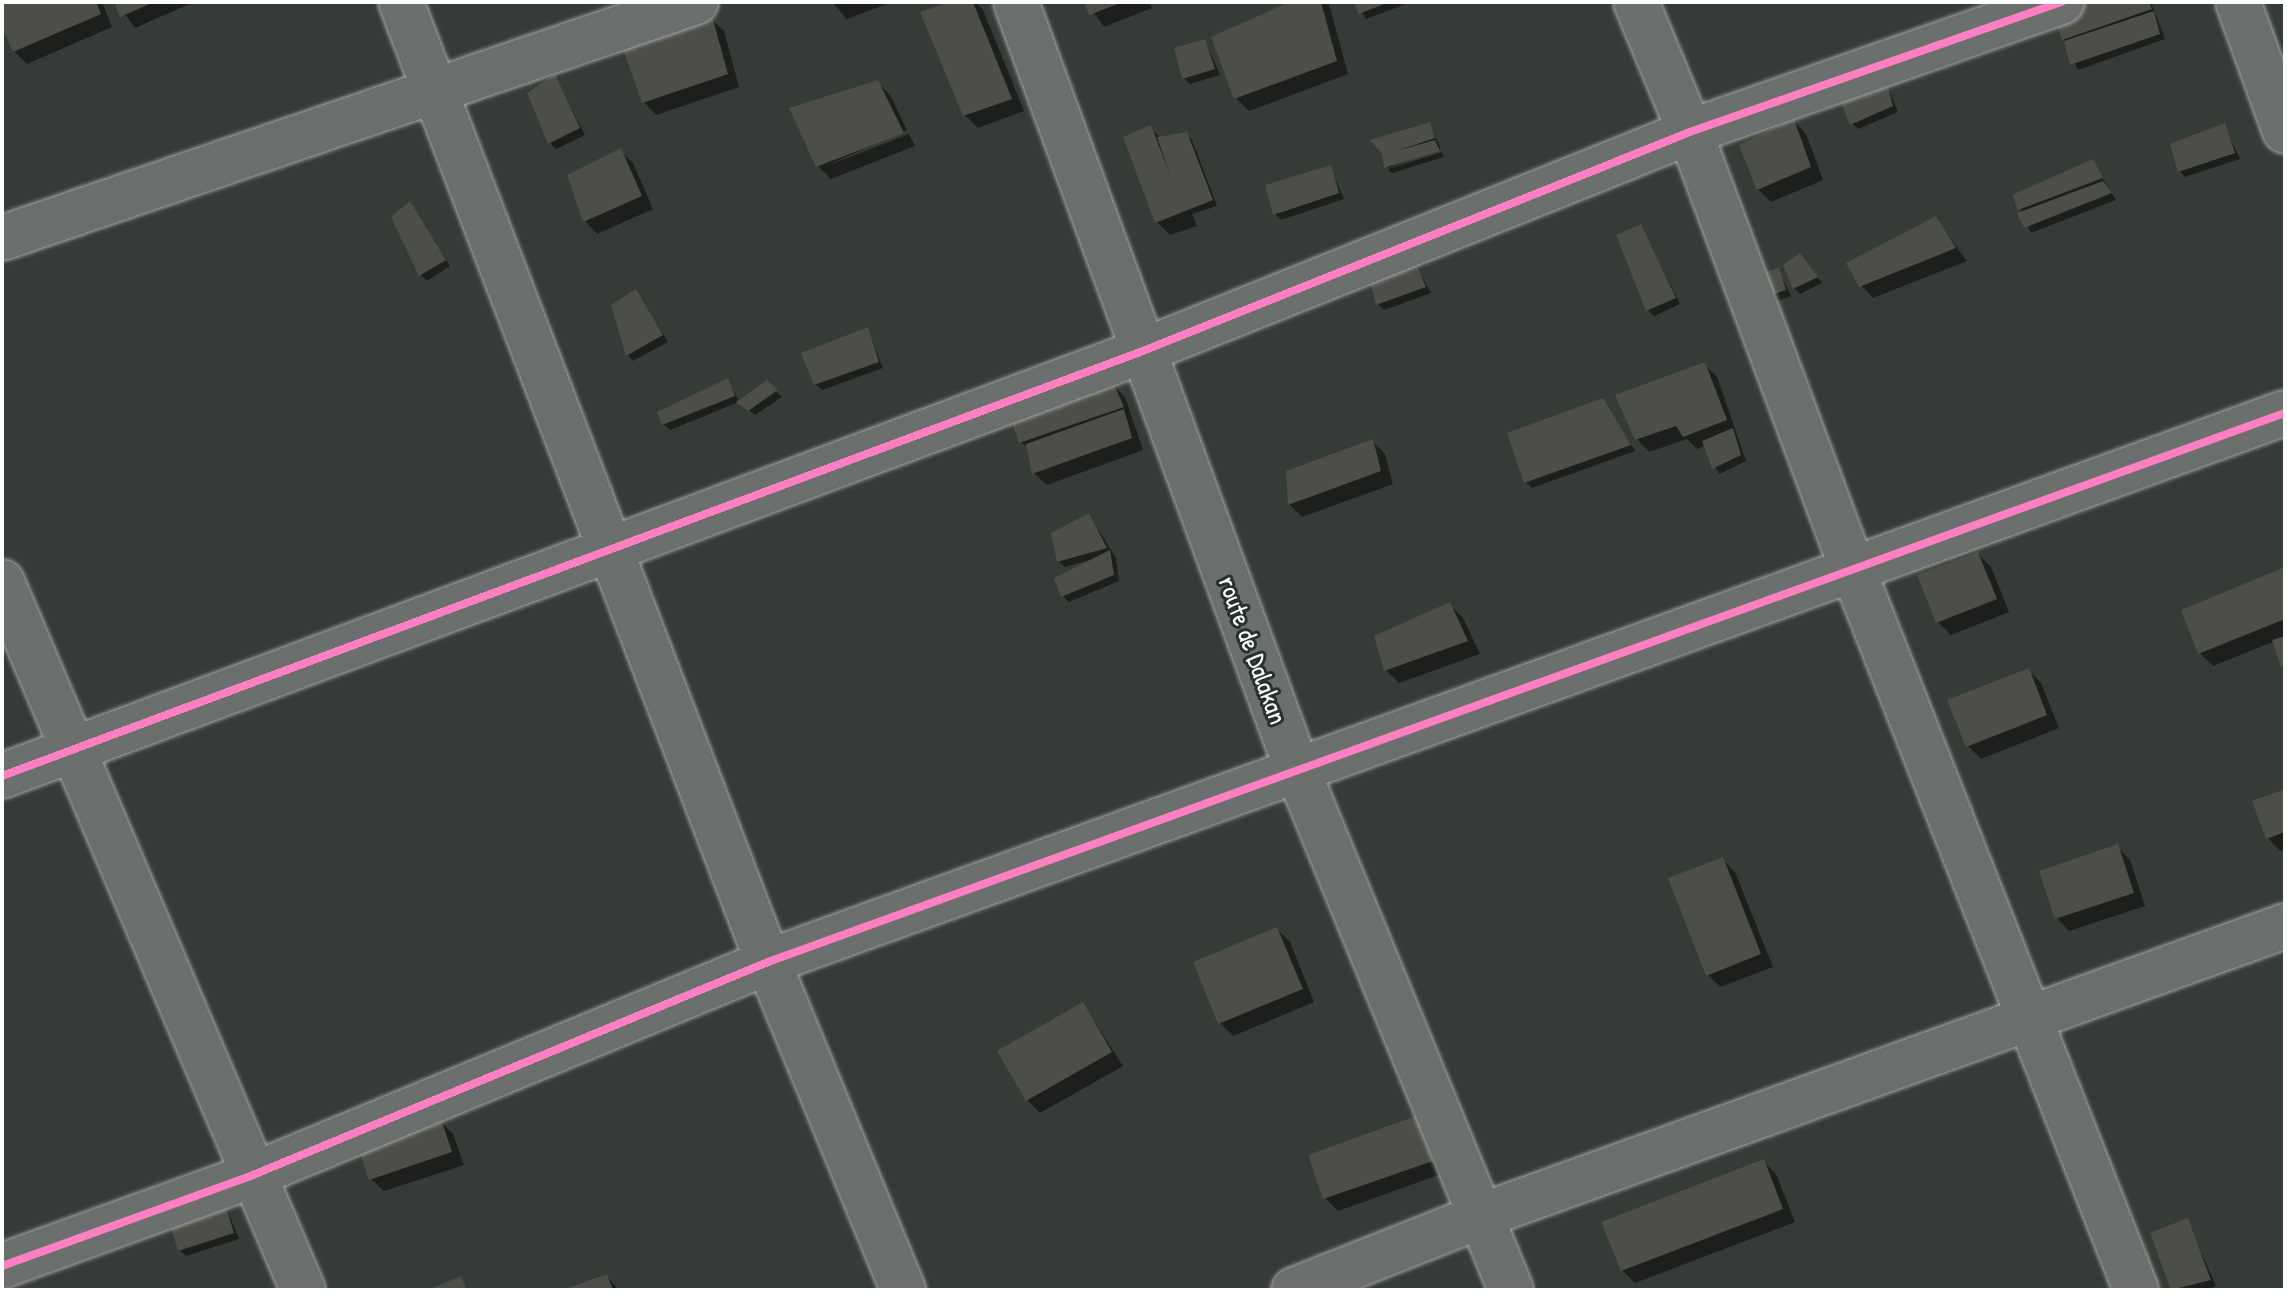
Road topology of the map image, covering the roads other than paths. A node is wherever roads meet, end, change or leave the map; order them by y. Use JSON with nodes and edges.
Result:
{"nodes":[{"id":1,"x":401,"y":2,"type":"edge"},
{"id":2,"x":696,"y":2,"type":"edge"},
{"id":3,"x":1016,"y":2,"type":"edge"},
{"id":4,"x":1636,"y":2,"type":"edge"},
{"id":5,"x":2062,"y":2,"type":"edge"},
{"id":6,"x":2238,"y":2,"type":"edge"},
{"id":7,"x":435,"y":89,"type":"junction"},
{"id":8,"x":2285,"y":131,"type":"edge"},
{"id":9,"x":1690,"y":132,"type":"junction"},
{"id":10,"x":2,"y":238,"type":"edge"},
{"id":11,"x":1143,"y":351,"type":"junction"},
{"id":12,"x":2285,"y":413,"type":"edge"},
{"id":13,"x":610,"y":550,"type":"junction"},
{"id":14,"x":1852,"y":567,"type":"junction"},
{"id":15,"x":2,"y":582,"type":"edge"},
{"id":16,"x":77,"y":748,"type":"junction"},
{"id":17,"x":1297,"y":769,"type":"junction"},
{"id":18,"x":2,"y":776,"type":"edge"},
{"id":19,"x":2285,"y":926,"type":"edge"},
{"id":20,"x":768,"y":962,"type":"junction"},
{"id":21,"x":2028,"y":1017,"type":"junction"},
{"id":22,"x":253,"y":1175,"type":"junction"},
{"id":23,"x":1481,"y":1216,"type":"junction"},
{"id":24,"x":2,"y":1266,"type":"edge"},
{"id":25,"x":303,"y":1290,"type":"edge"},
{"id":26,"x":903,"y":1290,"type":"edge"},
{"id":27,"x":1294,"y":1290,"type":"edge"},
{"id":28,"x":1511,"y":1290,"type":"edge"},
{"id":29,"x":2136,"y":1290,"type":"edge"}],
"edges":[{"from":1,"to":7,"type":"street"},
{"from":2,"to":7,"type":"street"},
{"from":3,"to":11,"type":"street","name":"route de Dalakan"},
{"from":4,"to":9,"type":"street"},
{"from":5,"to":9,"type":"street"},
{"from":6,"to":8,"type":"street"},
{"from":7,"to":10,"type":"street"},
{"from":7,"to":13,"type":"street"},
{"from":9,"to":11,"type":"street"},
{"from":9,"to":14,"type":"street"},
{"from":11,"to":13,"type":"street"},
{"from":11,"to":17,"type":"street","name":"route de Dalakan"},
{"from":12,"to":14,"type":"street"},
{"from":13,"to":16,"type":"street"},
{"from":13,"to":20,"type":"street"},
{"from":14,"to":17,"type":"street"},
{"from":14,"to":21,"type":"street"},
{"from":15,"to":16,"type":"street"},
{"from":16,"to":18,"type":"street"},
{"from":16,"to":22,"type":"street"},
{"from":17,"to":20,"type":"street"},
{"from":17,"to":23,"type":"street","name":"route de Dalakan"},
{"from":19,"to":21,"type":"street"},
{"from":20,"to":22,"type":"street"},
{"from":20,"to":26,"type":"street"},
{"from":21,"to":23,"type":"street"},
{"from":21,"to":29,"type":"street"},
{"from":22,"to":24,"type":"street"},
{"from":22,"to":25,"type":"street"},
{"from":23,"to":27,"type":"street"},
{"from":23,"to":28,"type":"street","name":"route de Dalakan"}]}
